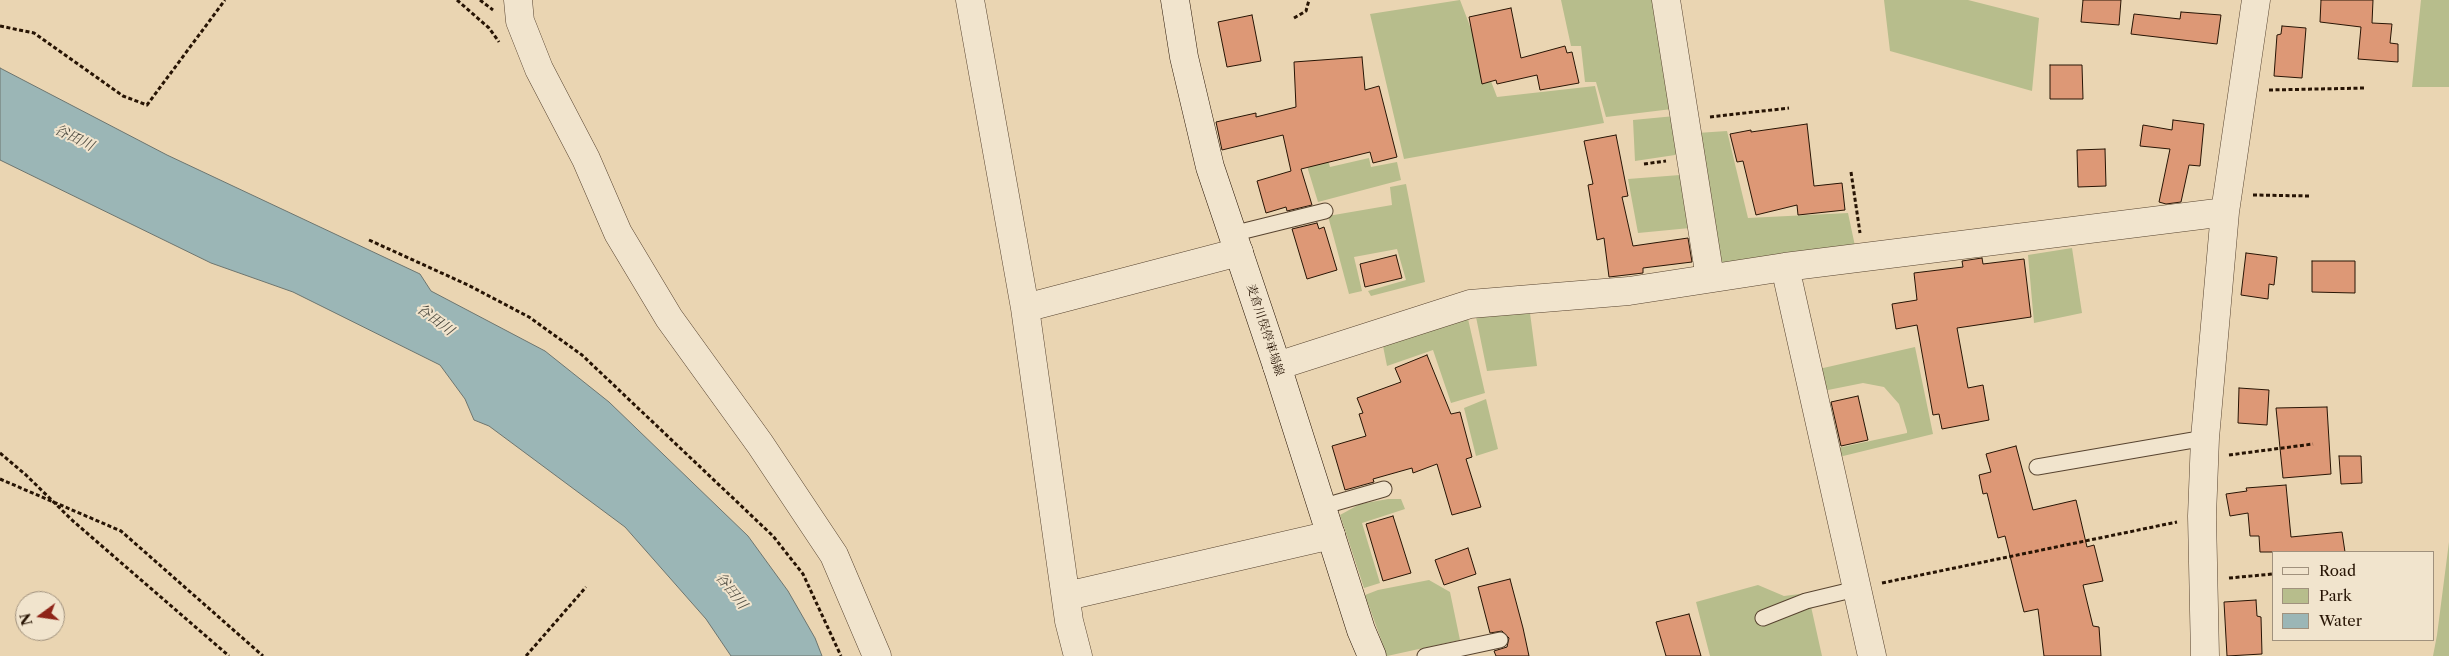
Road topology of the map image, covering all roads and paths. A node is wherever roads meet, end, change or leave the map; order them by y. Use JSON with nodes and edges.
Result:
{"nodes":[{"id":1,"x":225,"y":0,"type":"edge"},
{"id":2,"x":518,"y":0,"type":"edge"},
{"id":3,"x":970,"y":0,"type":"edge"},
{"id":4,"x":1175,"y":0,"type":"edge"},
{"id":5,"x":1309,"y":0,"type":"edge"},
{"id":6,"x":1666,"y":0,"type":"edge"},
{"id":7,"x":2256,"y":0,"type":"edge"},
{"id":8,"x":1294,"y":18,"type":"dead end"},
{"id":9,"x":0,"y":26,"type":"edge"},
{"id":10,"x":2366,"y":88,"type":"dead end"},
{"id":11,"x":2243,"y":91,"type":"junction"},
{"id":12,"x":1789,"y":108,"type":"dead end"},
{"id":13,"x":1685,"y":120,"type":"junction"},
{"id":14,"x":1851,"y":172,"type":"dead end"},
{"id":15,"x":2310,"y":196,"type":"dead end"},
{"id":16,"x":2226,"y":203,"type":"junction"},
{"id":17,"x":1325,"y":210,"type":"dead end"},
{"id":18,"x":369,"y":240,"type":"dead end"},
{"id":19,"x":1236,"y":243,"type":"junction"},
{"id":20,"x":1864,"y":256,"type":"junction"},
{"id":21,"x":1785,"y":266,"type":"junction"},
{"id":22,"x":1710,"y":278,"type":"junction"},
{"id":23,"x":1025,"y":308,"type":"junction"},
{"id":24,"x":1277,"y":366,"type":"junction"},
{"id":25,"x":2313,"y":444,"type":"dead end"},
{"id":26,"x":2205,"y":448,"type":"junction"},
{"id":27,"x":0,"y":453,"type":"edge"},
{"id":28,"x":2037,"y":467,"type":"dead end"},
{"id":29,"x":0,"y":479,"type":"edge"},
{"id":30,"x":1384,"y":489,"type":"dead end"},
{"id":31,"x":52,"y":500,"type":"junction"},
{"id":32,"x":1322,"y":507,"type":"junction"},
{"id":33,"x":2202,"y":516,"type":"junction"},
{"id":34,"x":1330,"y":535,"type":"junction"},
{"id":35,"x":2272,"y":574,"type":"edge"},
{"id":36,"x":2203,"y":581,"type":"junction"},
{"id":37,"x":586,"y":587,"type":"dead end"},
{"id":38,"x":1856,"y":589,"type":"junction"},
{"id":39,"x":1067,"y":596,"type":"junction"},
{"id":40,"x":1762,"y":618,"type":"dead end"},
{"id":41,"x":1500,"y":640,"type":"dead end"},
{"id":42,"x":230,"y":656,"type":"edge"},
{"id":43,"x":263,"y":656,"type":"edge"},
{"id":44,"x":526,"y":656,"type":"edge"},
{"id":45,"x":841,"y":656,"type":"edge"},
{"id":46,"x":877,"y":656,"type":"edge"},
{"id":47,"x":1078,"y":656,"type":"edge"},
{"id":48,"x":1372,"y":656,"type":"edge"},
{"id":49,"x":1425,"y":656,"type":"edge"},
{"id":50,"x":1872,"y":656,"type":"edge"},
{"id":51,"x":2205,"y":656,"type":"edge"}],
"edges":[{"from":1,"to":9,"type":"path"},
{"from":2,"to":46,"type":"street"},
{"from":3,"to":23,"type":"street"},
{"from":4,"to":19,"type":"street","name":"麦倉川俣停車場線"},
{"from":5,"to":8,"type":"path"},
{"from":6,"to":13,"type":"street"},
{"from":7,"to":11,"type":"street"},
{"from":10,"to":11,"type":"path"},
{"from":11,"to":16,"type":"street"},
{"from":12,"to":13,"type":"path"},
{"from":13,"to":22,"type":"street"},
{"from":14,"to":20,"type":"path"},
{"from":15,"to":16,"type":"path"},
{"from":16,"to":20,"type":"street"},
{"from":16,"to":26,"type":"street"},
{"from":17,"to":19,"type":"lane"},
{"from":18,"to":45,"type":"path"},
{"from":19,"to":23,"type":"street"},
{"from":19,"to":24,"type":"street","name":"麦倉川俣停車場線"},
{"from":20,"to":21,"type":"street"},
{"from":21,"to":22,"type":"street"},
{"from":21,"to":38,"type":"street"},
{"from":22,"to":24,"type":"street"},
{"from":23,"to":39,"type":"street"},
{"from":24,"to":32,"type":"street","name":"麦倉川俣停車場線"},
{"from":25,"to":26,"type":"path"},
{"from":26,"to":28,"type":"lane"},
{"from":26,"to":33,"type":"street"},
{"from":27,"to":31,"type":"path"},
{"from":29,"to":31,"type":"path"},
{"from":30,"to":32,"type":"lane"},
{"from":31,"to":42,"type":"path"},
{"from":31,"to":43,"type":"path"},
{"from":32,"to":34,"type":"street","name":"麦倉川俣停車場線"},
{"from":33,"to":36,"type":"street"},
{"from":33,"to":38,"type":"path"},
{"from":34,"to":39,"type":"street"},
{"from":34,"to":48,"type":"street","name":"麦倉川俣停車場線"},
{"from":35,"to":36,"type":"path"},
{"from":36,"to":51,"type":"street"},
{"from":37,"to":44,"type":"path"},
{"from":38,"to":40,"type":"lane"},
{"from":38,"to":50,"type":"street"},
{"from":39,"to":47,"type":"street"},
{"from":41,"to":49,"type":"lane"}]}
